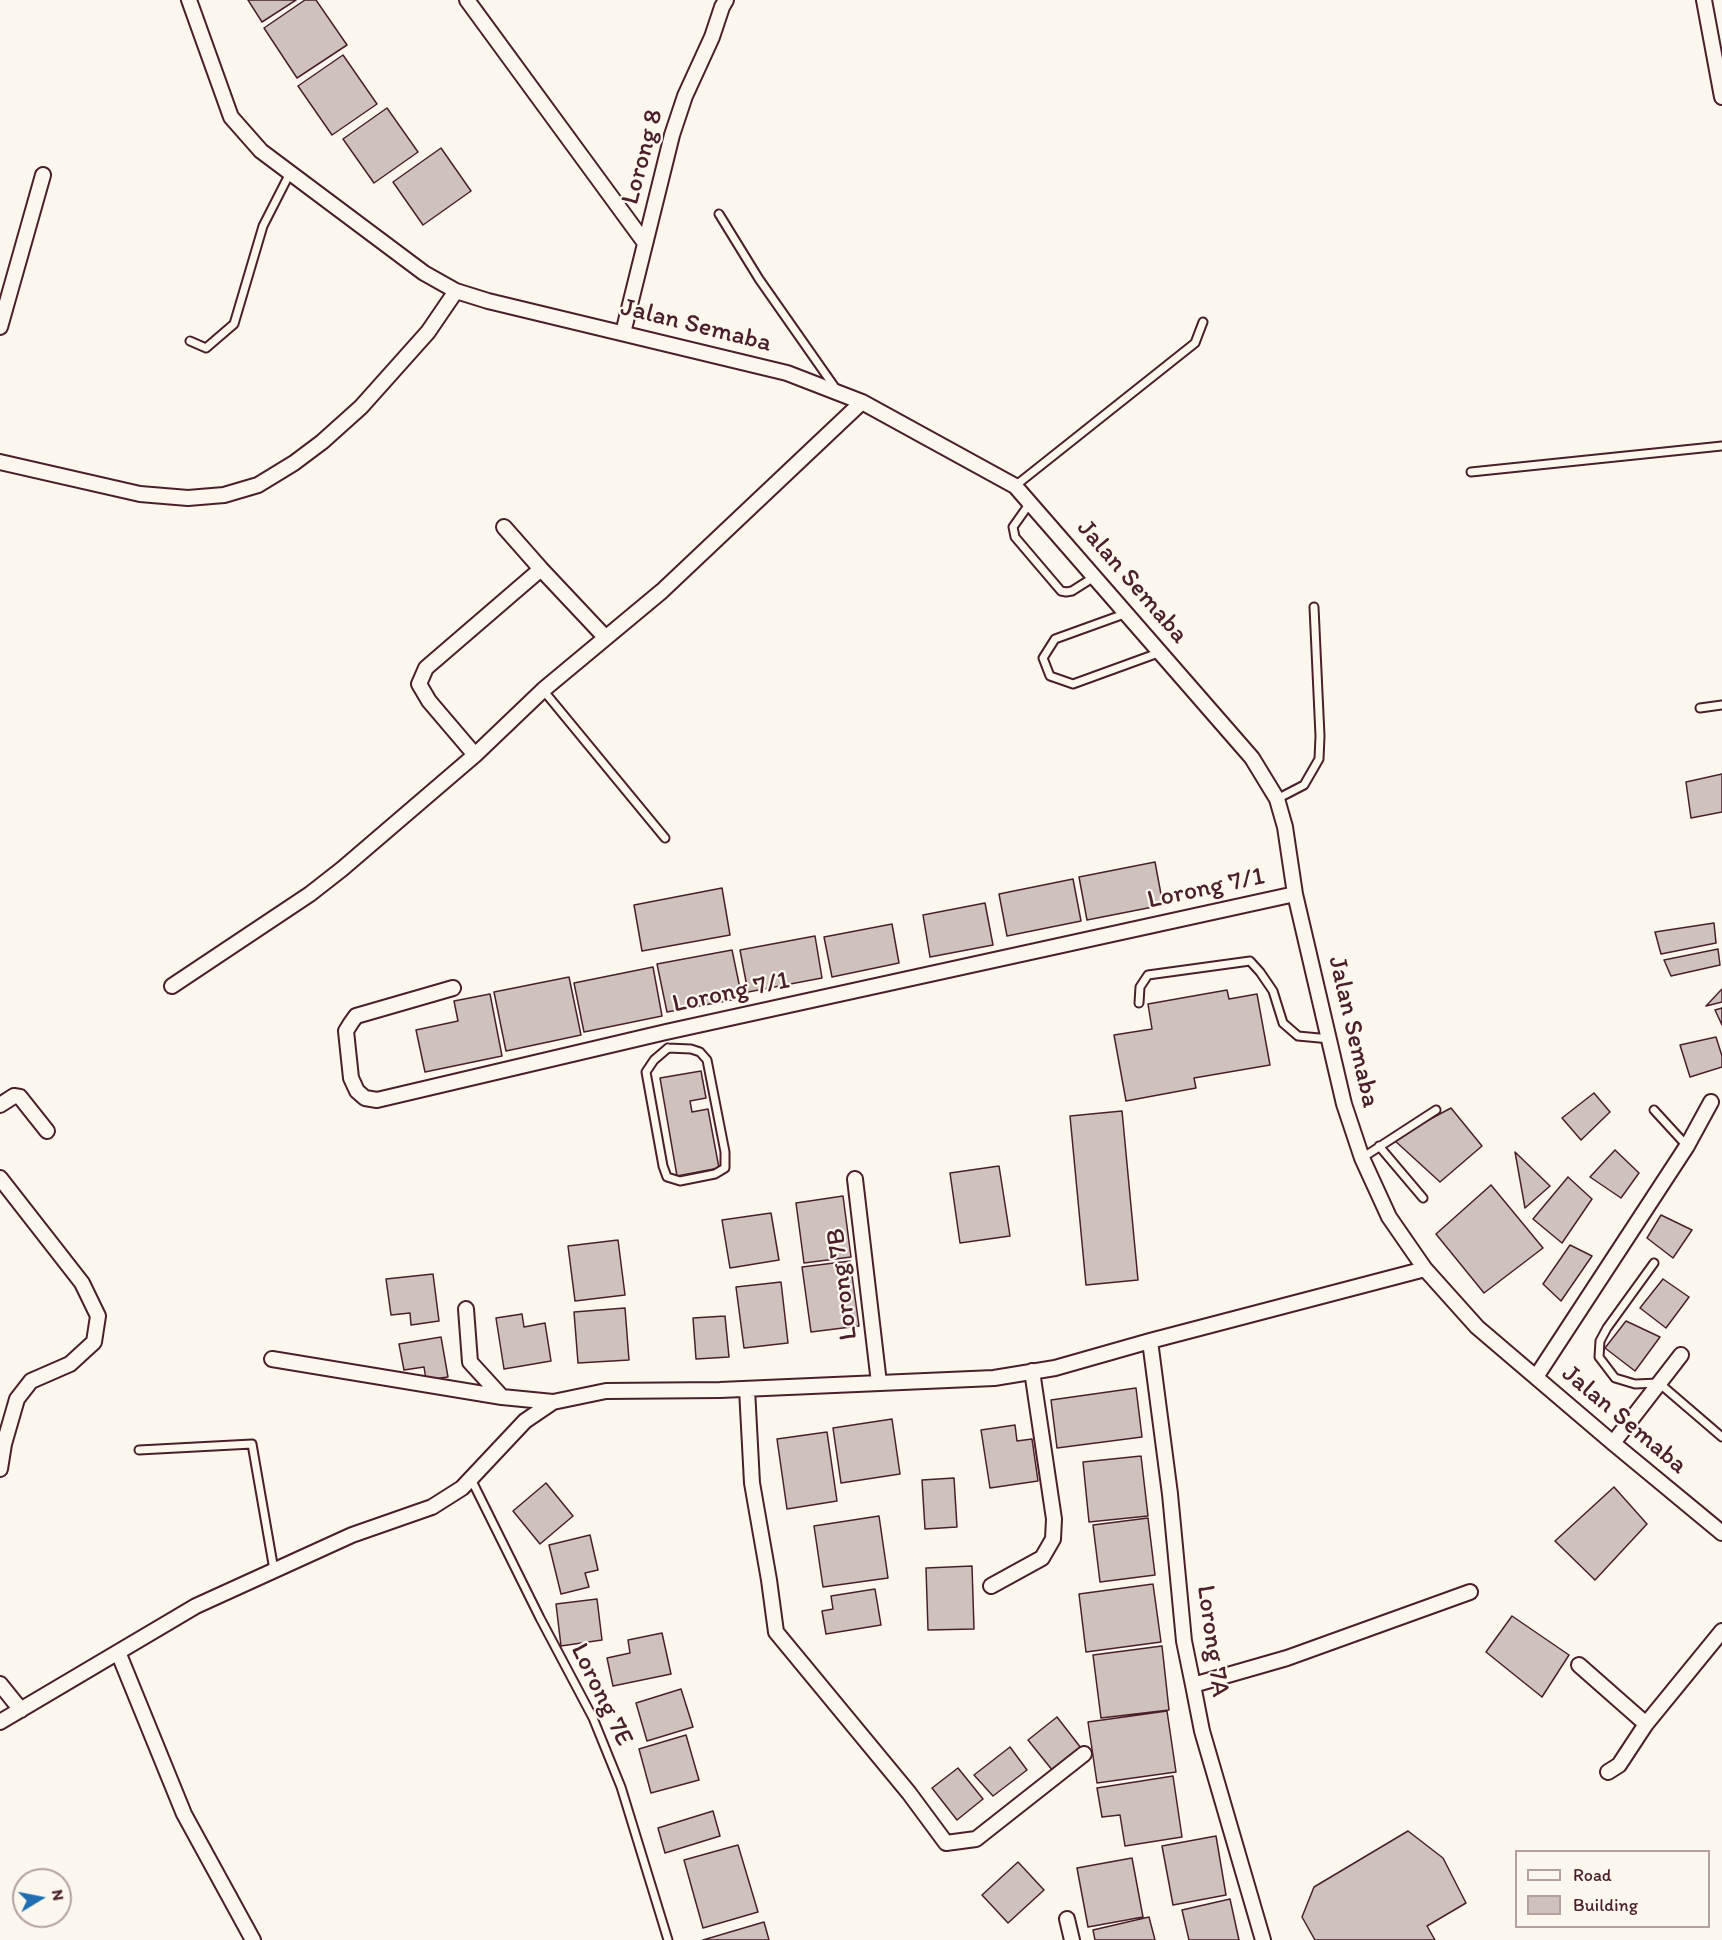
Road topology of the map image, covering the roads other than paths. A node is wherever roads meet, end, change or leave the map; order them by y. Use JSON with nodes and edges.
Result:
{"nodes":[{"id":1,"x":189,"y":0,"type":"edge"},
{"id":2,"x":467,"y":0,"type":"edge"},
{"id":3,"x":1704,"y":0,"type":"edge"},
{"id":4,"x":722,"y":2,"type":"edge"},
{"id":5,"x":1722,"y":97,"type":"edge"},
{"id":6,"x":290,"y":173,"type":"junction"},
{"id":7,"x":43,"y":175,"type":"dead end"},
{"id":8,"x":719,"y":214,"type":"dead end"},
{"id":9,"x":645,"y":243,"type":"junction"},
{"id":10,"x":456,"y":291,"type":"junction"},
{"id":11,"x":1203,"y":322,"type":"dead end"},
{"id":12,"x":0,"y":327,"type":"edge"},
{"id":13,"x":623,"y":333,"type":"junction"},
{"id":14,"x":190,"y":341,"type":"dead end"},
{"id":15,"x":839,"y":393,"type":"junction"},
{"id":16,"x":862,"y":402,"type":"junction"},
{"id":17,"x":1722,"y":446,"type":"edge"},
{"id":18,"x":0,"y":462,"type":"edge"},
{"id":19,"x":1471,"y":472,"type":"dead end"},
{"id":20,"x":1015,"y":486,"type":"junction"},
{"id":21,"x":1030,"y":502,"type":"junction"},
{"id":22,"x":504,"y":527,"type":"dead end"},
{"id":23,"x":541,"y":569,"type":"junction"},
{"id":24,"x":1094,"y":577,"type":"junction"},
{"id":25,"x":1314,"y":607,"type":"dead end"},
{"id":26,"x":1127,"y":613,"type":"junction"},
{"id":27,"x":605,"y":637,"type":"junction"},
{"id":28,"x":1161,"y":652,"type":"junction"},
{"id":29,"x":543,"y":690,"type":"junction"},
{"id":30,"x":1722,"y":705,"type":"edge"},
{"id":31,"x":1700,"y":708,"type":"dead end"},
{"id":32,"x":475,"y":755,"type":"junction"},
{"id":33,"x":1277,"y":799,"type":"junction"},
{"id":34,"x":665,"y":838,"type":"dead end"},
{"id":35,"x":1296,"y":894,"type":"junction"},
{"id":36,"x":172,"y":987,"type":"dead end"},
{"id":37,"x":453,"y":988,"type":"dead end"},
{"id":38,"x":1138,"y":1004,"type":"dead end"},
{"id":39,"x":666,"y":1032,"type":"junction"},
{"id":40,"x":1330,"y":1039,"type":"junction"},
{"id":41,"x":668,"y":1048,"type":"junction"},
{"id":42,"x":1711,"y":1102,"type":"dead end"},
{"id":43,"x":0,"y":1105,"type":"edge"},
{"id":44,"x":1436,"y":1110,"type":"dead end"},
{"id":45,"x":1654,"y":1110,"type":"dead end"},
{"id":46,"x":47,"y":1131,"type":"dead end"},
{"id":47,"x":1379,"y":1146,"type":"junction"},
{"id":48,"x":1687,"y":1146,"type":"junction"},
{"id":49,"x":1362,"y":1158,"type":"junction"},
{"id":50,"x":0,"y":1178,"type":"edge"},
{"id":51,"x":855,"y":1179,"type":"dead end"},
{"id":52,"x":1423,"y":1198,"type":"dead end"},
{"id":53,"x":1654,"y":1263,"type":"dead end"},
{"id":54,"x":1425,"y":1269,"type":"junction"},
{"id":55,"x":466,"y":1309,"type":"dead end"},
{"id":56,"x":1150,"y":1341,"type":"junction"},
{"id":57,"x":1681,"y":1355,"type":"dead end"},
{"id":58,"x":272,"y":1359,"type":"dead end"},
{"id":59,"x":1032,"y":1371,"type":"junction"},
{"id":60,"x":1536,"y":1377,"type":"junction"},
{"id":61,"x":879,"y":1383,"type":"junction"},
{"id":62,"x":1659,"y":1383,"type":"junction"},
{"id":63,"x":747,"y":1389,"type":"junction"},
{"id":64,"x":502,"y":1397,"type":"junction"},
{"id":65,"x":553,"y":1401,"type":"junction"},
{"id":66,"x":1722,"y":1437,"type":"edge"},
{"id":67,"x":1612,"y":1443,"type":"junction"},
{"id":68,"x":139,"y":1450,"type":"dead end"},
{"id":69,"x":0,"y":1469,"type":"edge"},
{"id":70,"x":471,"y":1479,"type":"junction"},
{"id":71,"x":1722,"y":1533,"type":"edge"},
{"id":72,"x":274,"y":1570,"type":"junction"},
{"id":73,"x":991,"y":1586,"type":"dead end"},
{"id":74,"x":1470,"y":1592,"type":"dead end"},
{"id":75,"x":1722,"y":1631,"type":"edge"},
{"id":76,"x":118,"y":1652,"type":"junction"},
{"id":77,"x":1579,"y":1665,"type":"dead end"},
{"id":78,"x":0,"y":1684,"type":"edge"},
{"id":79,"x":1192,"y":1685,"type":"junction"},
{"id":80,"x":21,"y":1710,"type":"junction"},
{"id":81,"x":0,"y":1722,"type":"edge"},
{"id":82,"x":1646,"y":1724,"type":"junction"},
{"id":83,"x":1084,"y":1754,"type":"dead end"},
{"id":84,"x":1608,"y":1772,"type":"dead end"},
{"id":85,"x":1067,"y":1919,"type":"dead end"},
{"id":86,"x":253,"y":1940,"type":"edge"},
{"id":87,"x":668,"y":1940,"type":"edge"},
{"id":88,"x":1072,"y":1940,"type":"edge"},
{"id":89,"x":1263,"y":1940,"type":"edge"}],
"edges":[{"from":1,"to":6,"type":"street","name":"Jalan Semaba"},
{"from":2,"to":9,"type":"street"},
{"from":3,"to":5,"type":"street"},
{"from":4,"to":9,"type":"street","name":"Lorong 8"},
{"from":6,"to":10,"type":"street","name":"Jalan Semaba"},
{"from":6,"to":14,"type":"lane"},
{"from":7,"to":12,"type":"street"},
{"from":8,"to":15,"type":"lane"},
{"from":9,"to":13,"type":"street","name":"Lorong 8"},
{"from":10,"to":13,"type":"street","name":"Jalan Semaba"},
{"from":10,"to":18,"type":"street"},
{"from":11,"to":20,"type":"lane"},
{"from":13,"to":15,"type":"street","name":"Jalan Semaba"},
{"from":15,"to":16,"type":"street","name":"Jalan Semaba"},
{"from":16,"to":20,"type":"street","name":"Jalan Semaba"},
{"from":16,"to":27,"type":"street"},
{"from":17,"to":19,"type":"lane"},
{"from":20,"to":21,"type":"street","name":"Jalan Semaba"},
{"from":21,"to":24,"type":"street","name":"Jalan Semaba"},
{"from":21,"to":24,"type":"lane"},
{"from":22,"to":23,"type":"street"},
{"from":23,"to":27,"type":"street"},
{"from":23,"to":32,"type":"street"},
{"from":24,"to":26,"type":"street","name":"Jalan Semaba"},
{"from":25,"to":33,"type":"lane"},
{"from":26,"to":28,"type":"street","name":"Jalan Semaba"},
{"from":26,"to":28,"type":"lane"},
{"from":27,"to":29,"type":"street"},
{"from":28,"to":33,"type":"street","name":"Jalan Semaba"},
{"from":29,"to":32,"type":"street"},
{"from":29,"to":34,"type":"lane"},
{"from":30,"to":31,"type":"lane"},
{"from":32,"to":36,"type":"street"},
{"from":33,"to":35,"type":"street","name":"Jalan Semaba"},
{"from":35,"to":39,"type":"street","name":"Lorong 7/1"},
{"from":35,"to":40,"type":"street","name":"Jalan Semaba"},
{"from":37,"to":39,"type":"street","name":"Lorong 7/1"},
{"from":38,"to":40,"type":"lane"},
{"from":39,"to":41,"type":"lane"},
{"from":40,"to":49,"type":"street","name":"Jalan Semaba"},
{"from":41,"to":41,"type":"lane"},
{"from":42,"to":48,"type":"street"},
{"from":43,"to":46,"type":"street"},
{"from":44,"to":47,"type":"lane"},
{"from":45,"to":48,"type":"lane"},
{"from":47,"to":49,"type":"lane"},
{"from":47,"to":52,"type":"lane"},
{"from":48,"to":60,"type":"street"},
{"from":49,"to":54,"type":"street","name":"Jalan Semaba"},
{"from":50,"to":69,"type":"street"},
{"from":51,"to":61,"type":"street","name":"Lorong 7B"},
{"from":53,"to":62,"type":"lane"},
{"from":54,"to":56,"type":"street"},
{"from":54,"to":60,"type":"street","name":"Jalan Semaba"},
{"from":55,"to":64,"type":"street"},
{"from":56,"to":59,"type":"street"},
{"from":56,"to":79,"type":"street","name":"Lorong 7A"},
{"from":57,"to":62,"type":"street"},
{"from":58,"to":64,"type":"street"},
{"from":59,"to":61,"type":"street"},
{"from":59,"to":73,"type":"street"},
{"from":60,"to":67,"type":"street","name":"Jalan Semaba"},
{"from":61,"to":63,"type":"street"},
{"from":62,"to":66,"type":"lane"},
{"from":62,"to":67,"type":"street"},
{"from":63,"to":65,"type":"street"},
{"from":63,"to":83,"type":"street"},
{"from":64,"to":65,"type":"street"},
{"from":65,"to":70,"type":"street"},
{"from":67,"to":71,"type":"street","name":"Jalan Semaba"},
{"from":68,"to":72,"type":"lane"},
{"from":70,"to":72,"type":"street"},
{"from":70,"to":87,"type":"lane","name":"Lorong 7E"},
{"from":72,"to":76,"type":"street"},
{"from":74,"to":79,"type":"street"},
{"from":75,"to":82,"type":"street"},
{"from":76,"to":80,"type":"street"},
{"from":76,"to":86,"type":"street"},
{"from":77,"to":82,"type":"street"},
{"from":78,"to":80,"type":"street"},
{"from":79,"to":89,"type":"street","name":"Lorong 7A"},
{"from":80,"to":81,"type":"street"},
{"from":82,"to":84,"type":"street"},
{"from":85,"to":88,"type":"street"}]}
